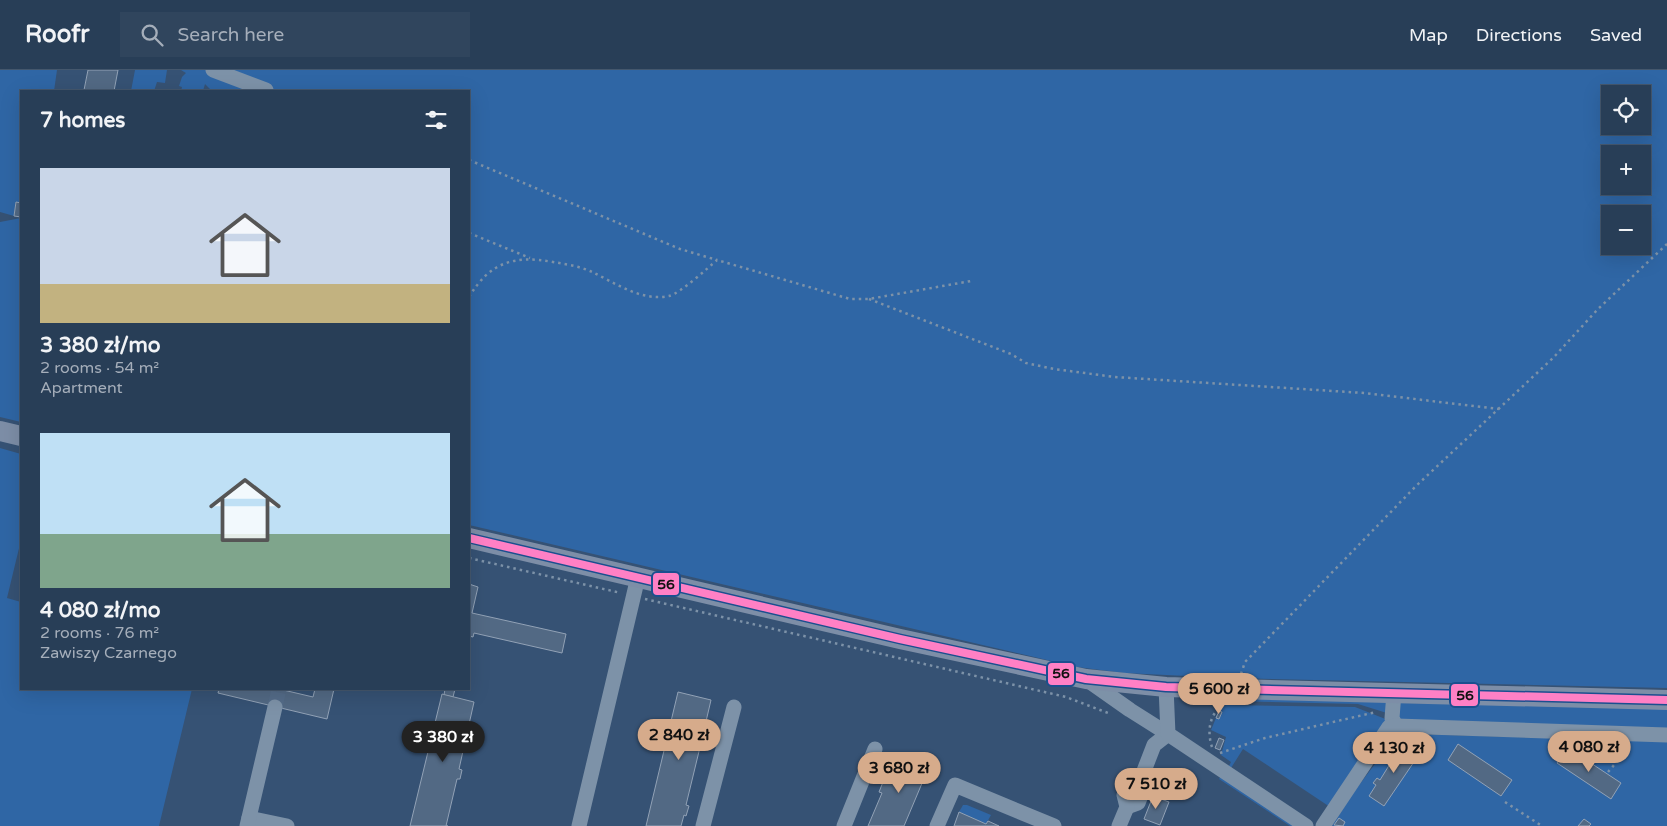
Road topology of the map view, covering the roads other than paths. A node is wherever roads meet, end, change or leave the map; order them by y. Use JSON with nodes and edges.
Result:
{"nodes":[{"id":1,"x":213,"y":70,"type":"edge"},
{"id":2,"x":266,"y":90,"type":"dead end"},
{"id":3,"x":0,"y":431,"type":"edge"},
{"id":4,"x":20,"y":436,"type":"edge"},
{"id":5,"x":470,"y":538,"type":"edge"},
{"id":6,"x":635,"y":587,"type":"junction"},
{"id":7,"x":1086,"y":679,"type":"junction"},
{"id":8,"x":1166,"y":687,"type":"junction"},
{"id":9,"x":1394,"y":693,"type":"junction"},
{"id":10,"x":1667,"y":700,"type":"edge"},
{"id":11,"x":275,"y":707,"type":"tunnel mouth"},
{"id":12,"x":734,"y":707,"type":"dead end"},
{"id":13,"x":1394,"y":722,"type":"junction"},
{"id":14,"x":1168,"y":734,"type":"junction"},
{"id":15,"x":1667,"y":735,"type":"edge"},
{"id":16,"x":875,"y":749,"type":"dead end"},
{"id":17,"x":248,"y":822,"type":"edge"},
{"id":18,"x":286,"y":826,"type":"edge"},
{"id":19,"x":579,"y":826,"type":"edge"},
{"id":20,"x":703,"y":826,"type":"edge"},
{"id":21,"x":844,"y":826,"type":"edge"},
{"id":22,"x":937,"y":826,"type":"edge"},
{"id":23,"x":1054,"y":826,"type":"edge"},
{"id":24,"x":1119,"y":826,"type":"edge"},
{"id":25,"x":1306,"y":826,"type":"edge"},
{"id":26,"x":1323,"y":826,"type":"edge"}],
"edges":[{"from":1,"to":2,"type":"street"},
{"from":3,"to":4,"type":"main road"},
{"from":5,"to":6,"type":"main road"},
{"from":6,"to":7,"type":"main road"},
{"from":6,"to":19,"type":"street"},
{"from":7,"to":8,"type":"main road"},
{"from":7,"to":14,"type":"street"},
{"from":8,"to":9,"type":"main road"},
{"from":8,"to":14,"type":"street"},
{"from":9,"to":10,"type":"main road"},
{"from":9,"to":13,"type":"street"},
{"from":11,"to":17,"type":"street"},
{"from":12,"to":20,"type":"street"},
{"from":13,"to":15,"type":"street"},
{"from":13,"to":26,"type":"street"},
{"from":14,"to":24,"type":"street"},
{"from":14,"to":25,"type":"street"},
{"from":16,"to":21,"type":"street"},
{"from":17,"to":18,"type":"street"},
{"from":22,"to":23,"type":"street"}]}
